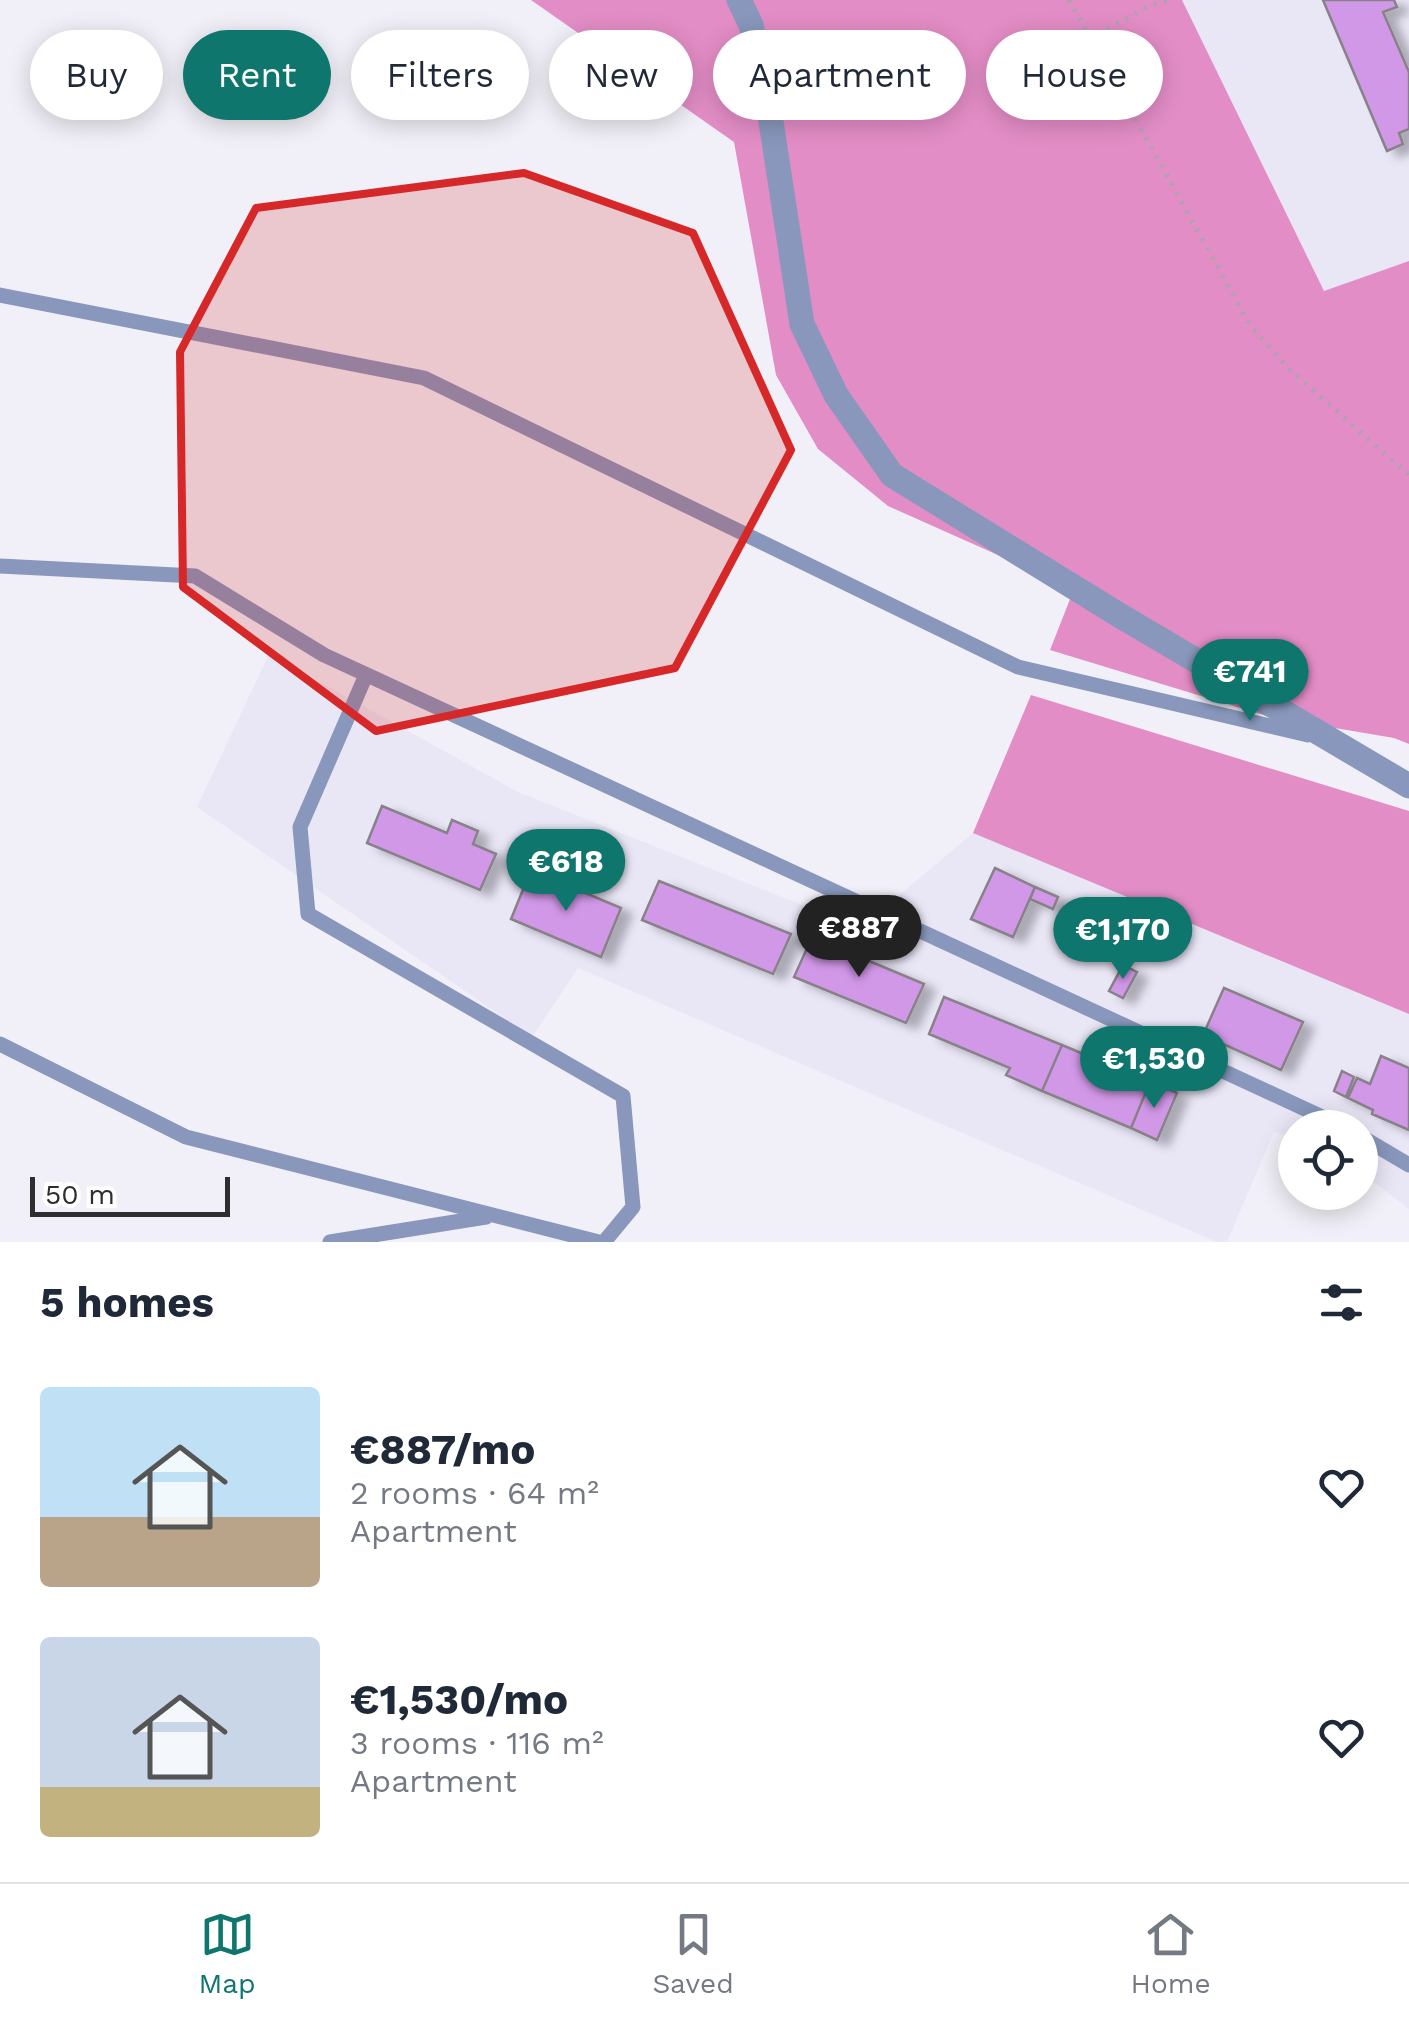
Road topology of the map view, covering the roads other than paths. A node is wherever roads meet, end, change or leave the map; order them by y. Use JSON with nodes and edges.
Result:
{"nodes":[{"id":1,"x":739,"y":0,"type":"edge"},
{"id":2,"x":0,"y":295,"type":"edge"},
{"id":3,"x":0,"y":566,"type":"edge"},
{"id":4,"x":366,"y":675,"type":"junction"},
{"id":5,"x":1332,"y":741,"type":"junction"},
{"id":6,"x":1409,"y":786,"type":"edge"},
{"id":7,"x":0,"y":1044,"type":"edge"},
{"id":8,"x":1307,"y":1110,"type":"edge"},
{"id":9,"x":1378,"y":1147,"type":"edge"},
{"id":10,"x":1409,"y":1165,"type":"edge"},
{"id":11,"x":495,"y":1216,"type":"junction"},
{"id":12,"x":330,"y":1242,"type":"edge"},
{"id":13,"x":602,"y":1242,"type":"edge"}],
"edges":[{"from":1,"to":5,"type":"street"},
{"from":2,"to":5,"type":"lane"},
{"from":3,"to":4,"type":"lane"},
{"from":4,"to":8,"type":"lane"},
{"from":4,"to":13,"type":"lane"},
{"from":5,"to":6,"type":"street"},
{"from":7,"to":11,"type":"lane"},
{"from":9,"to":10,"type":"lane"},
{"from":11,"to":12,"type":"lane"},
{"from":11,"to":13,"type":"lane"}]}
